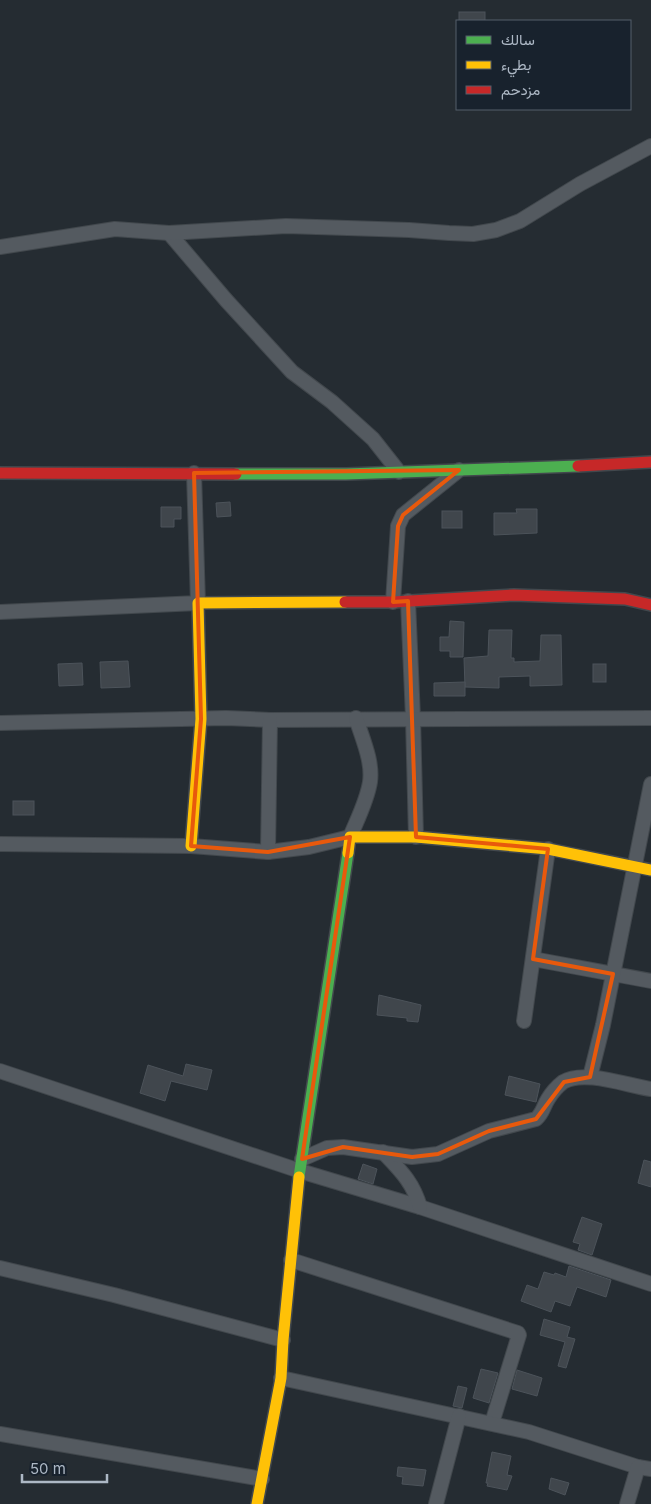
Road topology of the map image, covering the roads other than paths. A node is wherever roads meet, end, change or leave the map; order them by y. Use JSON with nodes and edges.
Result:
{"nodes":[{"id":1,"x":651,"y":146,"type":"edge"},
{"id":2,"x":169,"y":233,"type":"junction"},
{"id":3,"x":0,"y":247,"type":"edge"},
{"id":4,"x":651,"y":462,"type":"edge"},
{"id":5,"x":459,"y":470,"type":"junction"},
{"id":6,"x":399,"y":472,"type":"junction"},
{"id":7,"x":0,"y":473,"type":"edge"},
{"id":8,"x":194,"y":473,"type":"junction"},
{"id":9,"x":408,"y":601,"type":"junction"},
{"id":10,"x":393,"y":602,"type":"junction"},
{"id":11,"x":198,"y":603,"type":"junction"},
{"id":12,"x":651,"y":605,"type":"edge"},
{"id":13,"x":0,"y":612,"type":"edge"},
{"id":14,"x":356,"y":718,"type":"junction"},
{"id":15,"x":413,"y":718,"type":"junction"},
{"id":16,"x":651,"y":718,"type":"edge"},
{"id":17,"x":201,"y":719,"type":"junction"},
{"id":18,"x":270,"y":720,"type":"junction"},
{"id":19,"x":0,"y":723,"type":"edge"},
{"id":20,"x":651,"y":784,"type":"edge"},
{"id":21,"x":350,"y":837,"type":"junction"},
{"id":22,"x":416,"y":837,"type":"junction"},
{"id":23,"x":0,"y":844,"type":"edge"},
{"id":24,"x":191,"y":846,"type":"junction"},
{"id":25,"x":548,"y":849,"type":"junction"},
{"id":26,"x":268,"y":852,"type":"junction"},
{"id":27,"x":636,"y":866,"type":"junction"},
{"id":28,"x":651,"y":870,"type":"edge"},
{"id":29,"x":532,"y":959,"type":"junction"},
{"id":30,"x":613,"y":974,"type":"junction"},
{"id":31,"x":651,"y":981,"type":"edge"},
{"id":32,"x":524,"y":1021,"type":"dead end"},
{"id":33,"x":0,"y":1071,"type":"edge"},
{"id":34,"x":590,"y":1077,"type":"junction"},
{"id":35,"x":651,"y":1089,"type":"edge"},
{"id":36,"x":384,"y":1152,"type":"junction"},
{"id":37,"x":301,"y":1165,"type":"junction"},
{"id":38,"x":420,"y":1207,"type":"junction"},
{"id":39,"x":291,"y":1260,"type":"junction"},
{"id":40,"x":0,"y":1268,"type":"edge"},
{"id":41,"x":651,"y":1284,"type":"edge"},
{"id":42,"x":283,"y":1340,"type":"junction"},
{"id":43,"x":281,"y":1378,"type":"junction"},
{"id":44,"x":459,"y":1416,"type":"junction"},
{"id":45,"x":492,"y":1423,"type":"junction"},
{"id":46,"x":0,"y":1434,"type":"edge"},
{"id":47,"x":644,"y":1468,"type":"edge"},
{"id":48,"x":262,"y":1479,"type":"junction"},
{"id":49,"x":257,"y":1504,"type":"edge"},
{"id":50,"x":436,"y":1504,"type":"edge"},
{"id":51,"x":627,"y":1504,"type":"edge"}],
"edges":[{"from":1,"to":2,"type":"street"},
{"from":2,"to":3,"type":"street"},
{"from":2,"to":6,"type":"street"},
{"from":4,"to":5,"type":"street"},
{"from":5,"to":6,"type":"street"},
{"from":5,"to":10,"type":"street"},
{"from":6,"to":8,"type":"street"},
{"from":7,"to":8,"type":"street"},
{"from":8,"to":11,"type":"street"},
{"from":9,"to":10,"type":"street"},
{"from":9,"to":12,"type":"street"},
{"from":9,"to":15,"type":"street"},
{"from":10,"to":11,"type":"street"},
{"from":11,"to":13,"type":"street"},
{"from":11,"to":17,"type":"street"},
{"from":14,"to":15,"type":"street"},
{"from":14,"to":18,"type":"street"},
{"from":14,"to":21,"type":"street"},
{"from":15,"to":16,"type":"street"},
{"from":15,"to":22,"type":"street"},
{"from":17,"to":18,"type":"street"},
{"from":17,"to":19,"type":"street"},
{"from":17,"to":24,"type":"street"},
{"from":18,"to":26,"type":"street"},
{"from":20,"to":27,"type":"street"},
{"from":21,"to":22,"type":"street"},
{"from":21,"to":26,"type":"street"},
{"from":21,"to":37,"type":"street"},
{"from":22,"to":25,"type":"street"},
{"from":23,"to":24,"type":"street"},
{"from":24,"to":26,"type":"street"},
{"from":25,"to":27,"type":"street"},
{"from":25,"to":29,"type":"street"},
{"from":27,"to":28,"type":"street"},
{"from":27,"to":30,"type":"street"},
{"from":29,"to":30,"type":"street"},
{"from":29,"to":32,"type":"street"},
{"from":30,"to":31,"type":"street"},
{"from":30,"to":34,"type":"street"},
{"from":33,"to":37,"type":"street"},
{"from":34,"to":35,"type":"street"},
{"from":34,"to":36,"type":"street"},
{"from":36,"to":37,"type":"street"},
{"from":36,"to":38,"type":"street"},
{"from":37,"to":38,"type":"street"},
{"from":37,"to":39,"type":"street"},
{"from":38,"to":41,"type":"street"},
{"from":39,"to":42,"type":"street"},
{"from":39,"to":45,"type":"street"},
{"from":40,"to":42,"type":"street"},
{"from":42,"to":43,"type":"street"},
{"from":43,"to":44,"type":"street"},
{"from":43,"to":48,"type":"street"},
{"from":44,"to":45,"type":"street"},
{"from":44,"to":50,"type":"street"},
{"from":45,"to":47,"type":"street"},
{"from":46,"to":48,"type":"street"},
{"from":47,"to":51,"type":"street"},
{"from":48,"to":49,"type":"street"}]}
